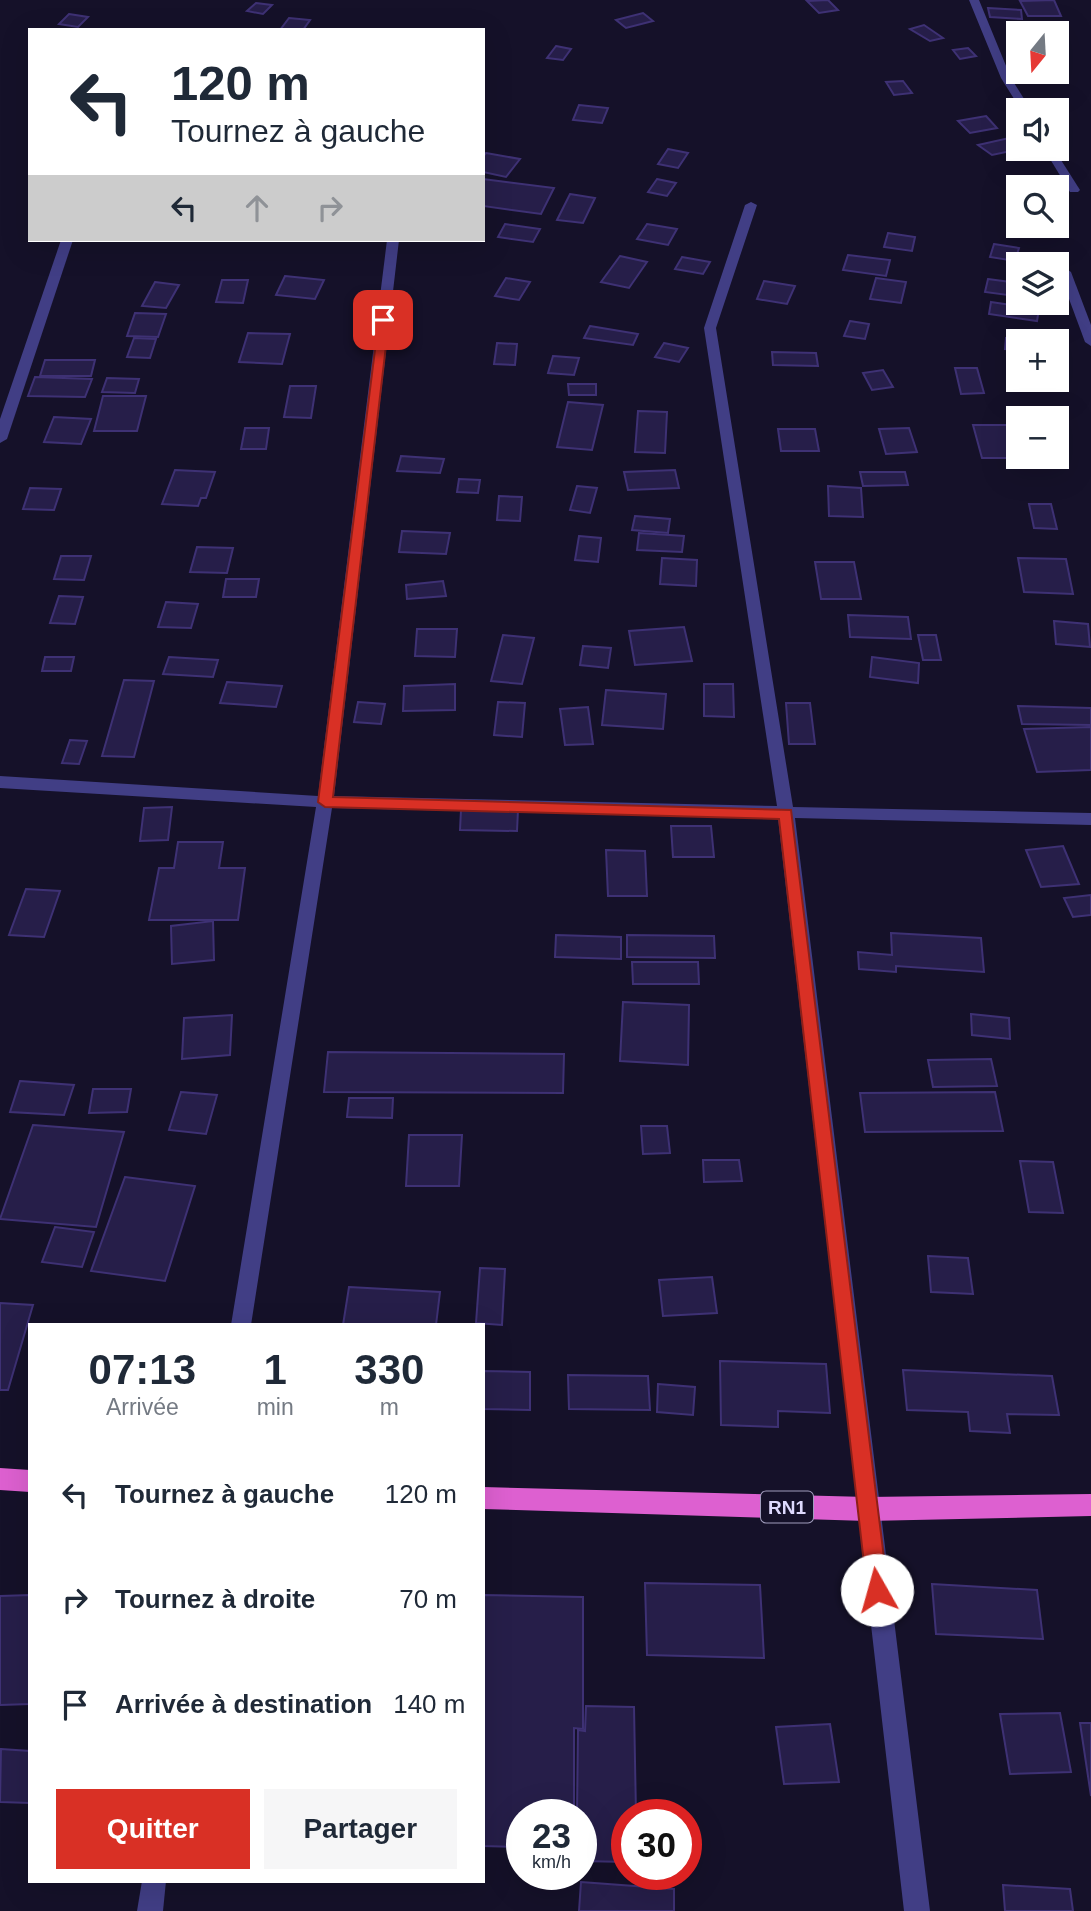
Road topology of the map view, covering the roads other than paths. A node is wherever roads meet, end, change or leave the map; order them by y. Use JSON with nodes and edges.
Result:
{"nodes":[{"id":1,"x":974,"y":0,"type":"edge"},
{"id":2,"x":1018,"y":98,"type":"edge"},
{"id":3,"x":1056,"y":161,"type":"edge"},
{"id":4,"x":1074,"y":190,"type":"dead end"},
{"id":5,"x":751,"y":205,"type":"dead end"},
{"id":6,"x":66,"y":242,"type":"edge"},
{"id":7,"x":393,"y":242,"type":"edge"},
{"id":8,"x":1069,"y":283,"type":"edge"},
{"id":9,"x":1091,"y":342,"type":"edge"},
{"id":10,"x":0,"y":439,"type":"edge"},
{"id":11,"x":0,"y":782,"type":"edge"},
{"id":12,"x":325,"y":802,"type":"junction"},
{"id":13,"x":786,"y":813,"type":"junction"},
{"id":14,"x":1091,"y":819,"type":"edge"},
{"id":15,"x":241,"y":1323,"type":"edge"},
{"id":16,"x":0,"y":1479,"type":"edge"},
{"id":17,"x":28,"y":1481,"type":"edge"},
{"id":18,"x":485,"y":1498,"type":"edge"},
{"id":19,"x":1091,"y":1505,"type":"edge"},
{"id":20,"x":867,"y":1509,"type":"junction"},
{"id":21,"x":154,"y":1883,"type":"edge"},
{"id":22,"x":150,"y":1911,"type":"edge"},
{"id":23,"x":917,"y":1911,"type":"edge"}],
"edges":[{"from":1,"to":2,"type":"street"},
{"from":3,"to":4,"type":"street"},
{"from":5,"to":13,"type":"street"},
{"from":6,"to":10,"type":"street"},
{"from":7,"to":12,"type":"street"},
{"from":8,"to":9,"type":"street"},
{"from":11,"to":12,"type":"street"},
{"from":12,"to":13,"type":"street"},
{"from":12,"to":15,"type":"street"},
{"from":13,"to":14,"type":"street"},
{"from":13,"to":20,"type":"street"},
{"from":16,"to":17,"type":"highway"},
{"from":18,"to":20,"type":"highway","number":"RN1"},
{"from":19,"to":20,"type":"highway","number":"RN1"},
{"from":20,"to":23,"type":"street"},
{"from":21,"to":22,"type":"street"}]}
